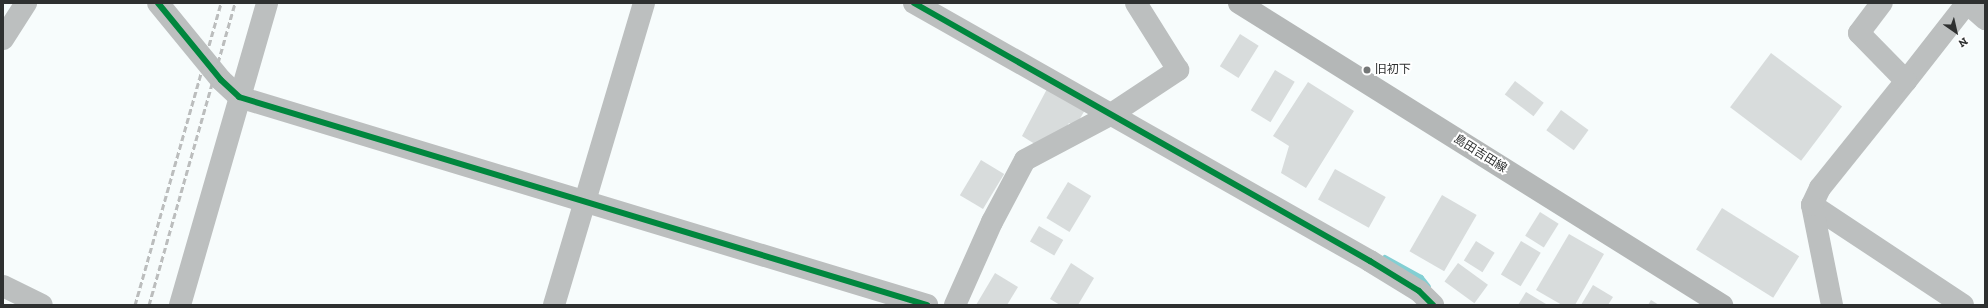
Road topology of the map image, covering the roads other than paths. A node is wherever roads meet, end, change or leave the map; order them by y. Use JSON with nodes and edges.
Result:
{"nodes":[{"id":1,"x":26,"y":3,"type":"edge"},
{"id":2,"x":158,"y":3,"type":"edge"},
{"id":3,"x":267,"y":3,"type":"edge"},
{"id":4,"x":643,"y":3,"type":"edge"},
{"id":5,"x":914,"y":3,"type":"edge"},
{"id":6,"x":1136,"y":3,"type":"edge"},
{"id":7,"x":1239,"y":3,"type":"edge"},
{"id":8,"x":1882,"y":3,"type":"edge"},
{"id":9,"x":1968,"y":3,"type":"edge"},
{"id":10,"x":1985,"y":19,"type":"edge"},
{"id":11,"x":3,"y":39,"type":"edge"},
{"id":12,"x":1906,"y":80,"type":"junction"},
{"id":13,"x":240,"y":97,"type":"junction"},
{"id":14,"x":1110,"y":115,"type":"junction"},
{"id":15,"x":585,"y":202,"type":"junction"},
{"id":16,"x":1812,"y":205,"type":"junction"},
{"id":17,"x":3,"y":286,"type":"edge"},
{"id":18,"x":42,"y":305,"type":"edge"},
{"id":19,"x":180,"y":305,"type":"edge"},
{"id":20,"x":554,"y":305,"type":"edge"},
{"id":21,"x":927,"y":305,"type":"edge"},
{"id":22,"x":956,"y":305,"type":"edge"},
{"id":23,"x":1433,"y":305,"type":"edge"},
{"id":24,"x":1722,"y":305,"type":"edge"},
{"id":25,"x":1832,"y":305,"type":"edge"},
{"id":26,"x":1963,"y":305,"type":"edge"}],
"edges":[{"from":1,"to":11,"type":"street"},
{"from":2,"to":13,"type":"street"},
{"from":3,"to":13,"type":"street"},
{"from":4,"to":15,"type":"street"},
{"from":5,"to":14,"type":"street"},
{"from":6,"to":14,"type":"street"},
{"from":7,"to":24,"type":"main road","name":"島田吉田線"},
{"from":8,"to":12,"type":"street"},
{"from":9,"to":10,"type":"street"},
{"from":9,"to":12,"type":"street"},
{"from":12,"to":16,"type":"street"},
{"from":13,"to":15,"type":"street"},
{"from":13,"to":19,"type":"street"},
{"from":14,"to":22,"type":"street"},
{"from":14,"to":23,"type":"street"},
{"from":15,"to":20,"type":"street"},
{"from":15,"to":21,"type":"street"},
{"from":16,"to":25,"type":"street"},
{"from":16,"to":26,"type":"street"},
{"from":17,"to":18,"type":"street"}]}
